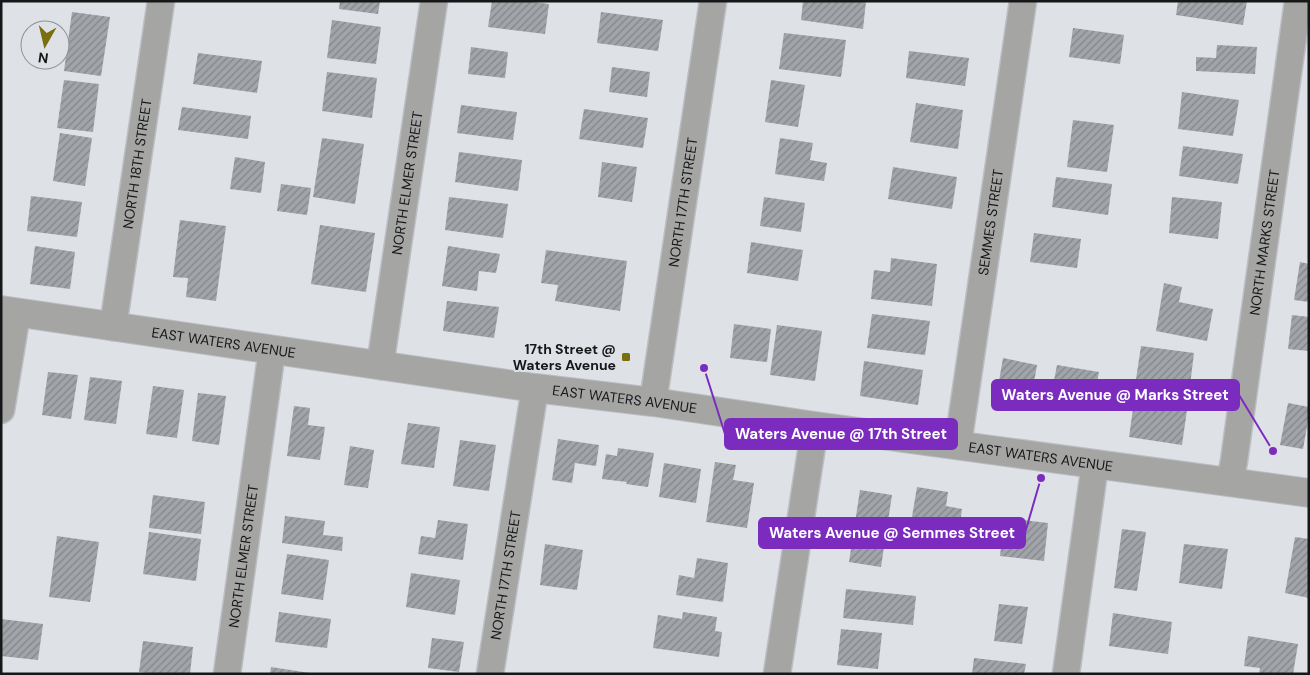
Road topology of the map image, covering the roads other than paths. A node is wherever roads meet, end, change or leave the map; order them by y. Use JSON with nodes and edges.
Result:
{"nodes":[{"id":1,"x":161,"y":1,"type":"edge"},
{"id":2,"x":434,"y":1,"type":"edge"},
{"id":3,"x":713,"y":1,"type":"edge"},
{"id":4,"x":1023,"y":1,"type":"edge"},
{"id":5,"x":1298,"y":1,"type":"edge"},
{"id":6,"x":9,"y":312,"type":"edge"},
{"id":7,"x":113,"y":327,"type":"junction"},
{"id":8,"x":272,"y":350,"type":"junction"},
{"id":9,"x":380,"y":366,"type":"junction"},
{"id":10,"x":535,"y":388,"type":"junction"},
{"id":11,"x":652,"y":402,"type":"junction"},
{"id":12,"x":1,"y":410,"type":"edge"},
{"id":13,"x":815,"y":426,"type":"junction"},
{"id":14,"x":958,"y":444,"type":"junction"},
{"id":15,"x":1095,"y":464,"type":"junction"},
{"id":16,"x":1230,"y":482,"type":"junction"},
{"id":17,"x":1309,"y":493,"type":"edge"},
{"id":18,"x":227,"y":674,"type":"edge"},
{"id":19,"x":490,"y":674,"type":"edge"},
{"id":20,"x":777,"y":674,"type":"edge"},
{"id":21,"x":1066,"y":674,"type":"edge"}],
"edges":[{"from":1,"to":7,"type":"street","name":"NORTH 18TH STREET"},
{"from":2,"to":9,"type":"street","name":"NORTH ELMER STREET"},
{"from":3,"to":11,"type":"street","name":"NORTH 17TH STREET"},
{"from":4,"to":14,"type":"street","name":"SEMMES STREET"},
{"from":5,"to":16,"type":"street","name":"NORTH MARKS STREET"},
{"from":6,"to":7,"type":"street","name":"EAST WATERS AVENUE"},
{"from":6,"to":12,"type":"street"},
{"from":7,"to":8,"type":"street","name":"EAST WATERS AVENUE"},
{"from":8,"to":9,"type":"street","name":"EAST WATERS AVENUE"},
{"from":8,"to":18,"type":"street","name":"NORTH ELMER STREET"},
{"from":9,"to":10,"type":"street","name":"EAST WATERS AVENUE"},
{"from":10,"to":11,"type":"street","name":"EAST WATERS AVENUE"},
{"from":10,"to":19,"type":"street","name":"NORTH 17TH STREET"},
{"from":11,"to":13,"type":"street","name":"EAST WATERS AVENUE"},
{"from":13,"to":14,"type":"street","name":"EAST WATERS AVENUE"},
{"from":13,"to":20,"type":"street"},
{"from":14,"to":15,"type":"street","name":"EAST WATERS AVENUE"},
{"from":15,"to":16,"type":"street","name":"EAST WATERS AVENUE"},
{"from":15,"to":21,"type":"street"},
{"from":16,"to":17,"type":"street","name":"EAST WATERS AVENUE"}]}
